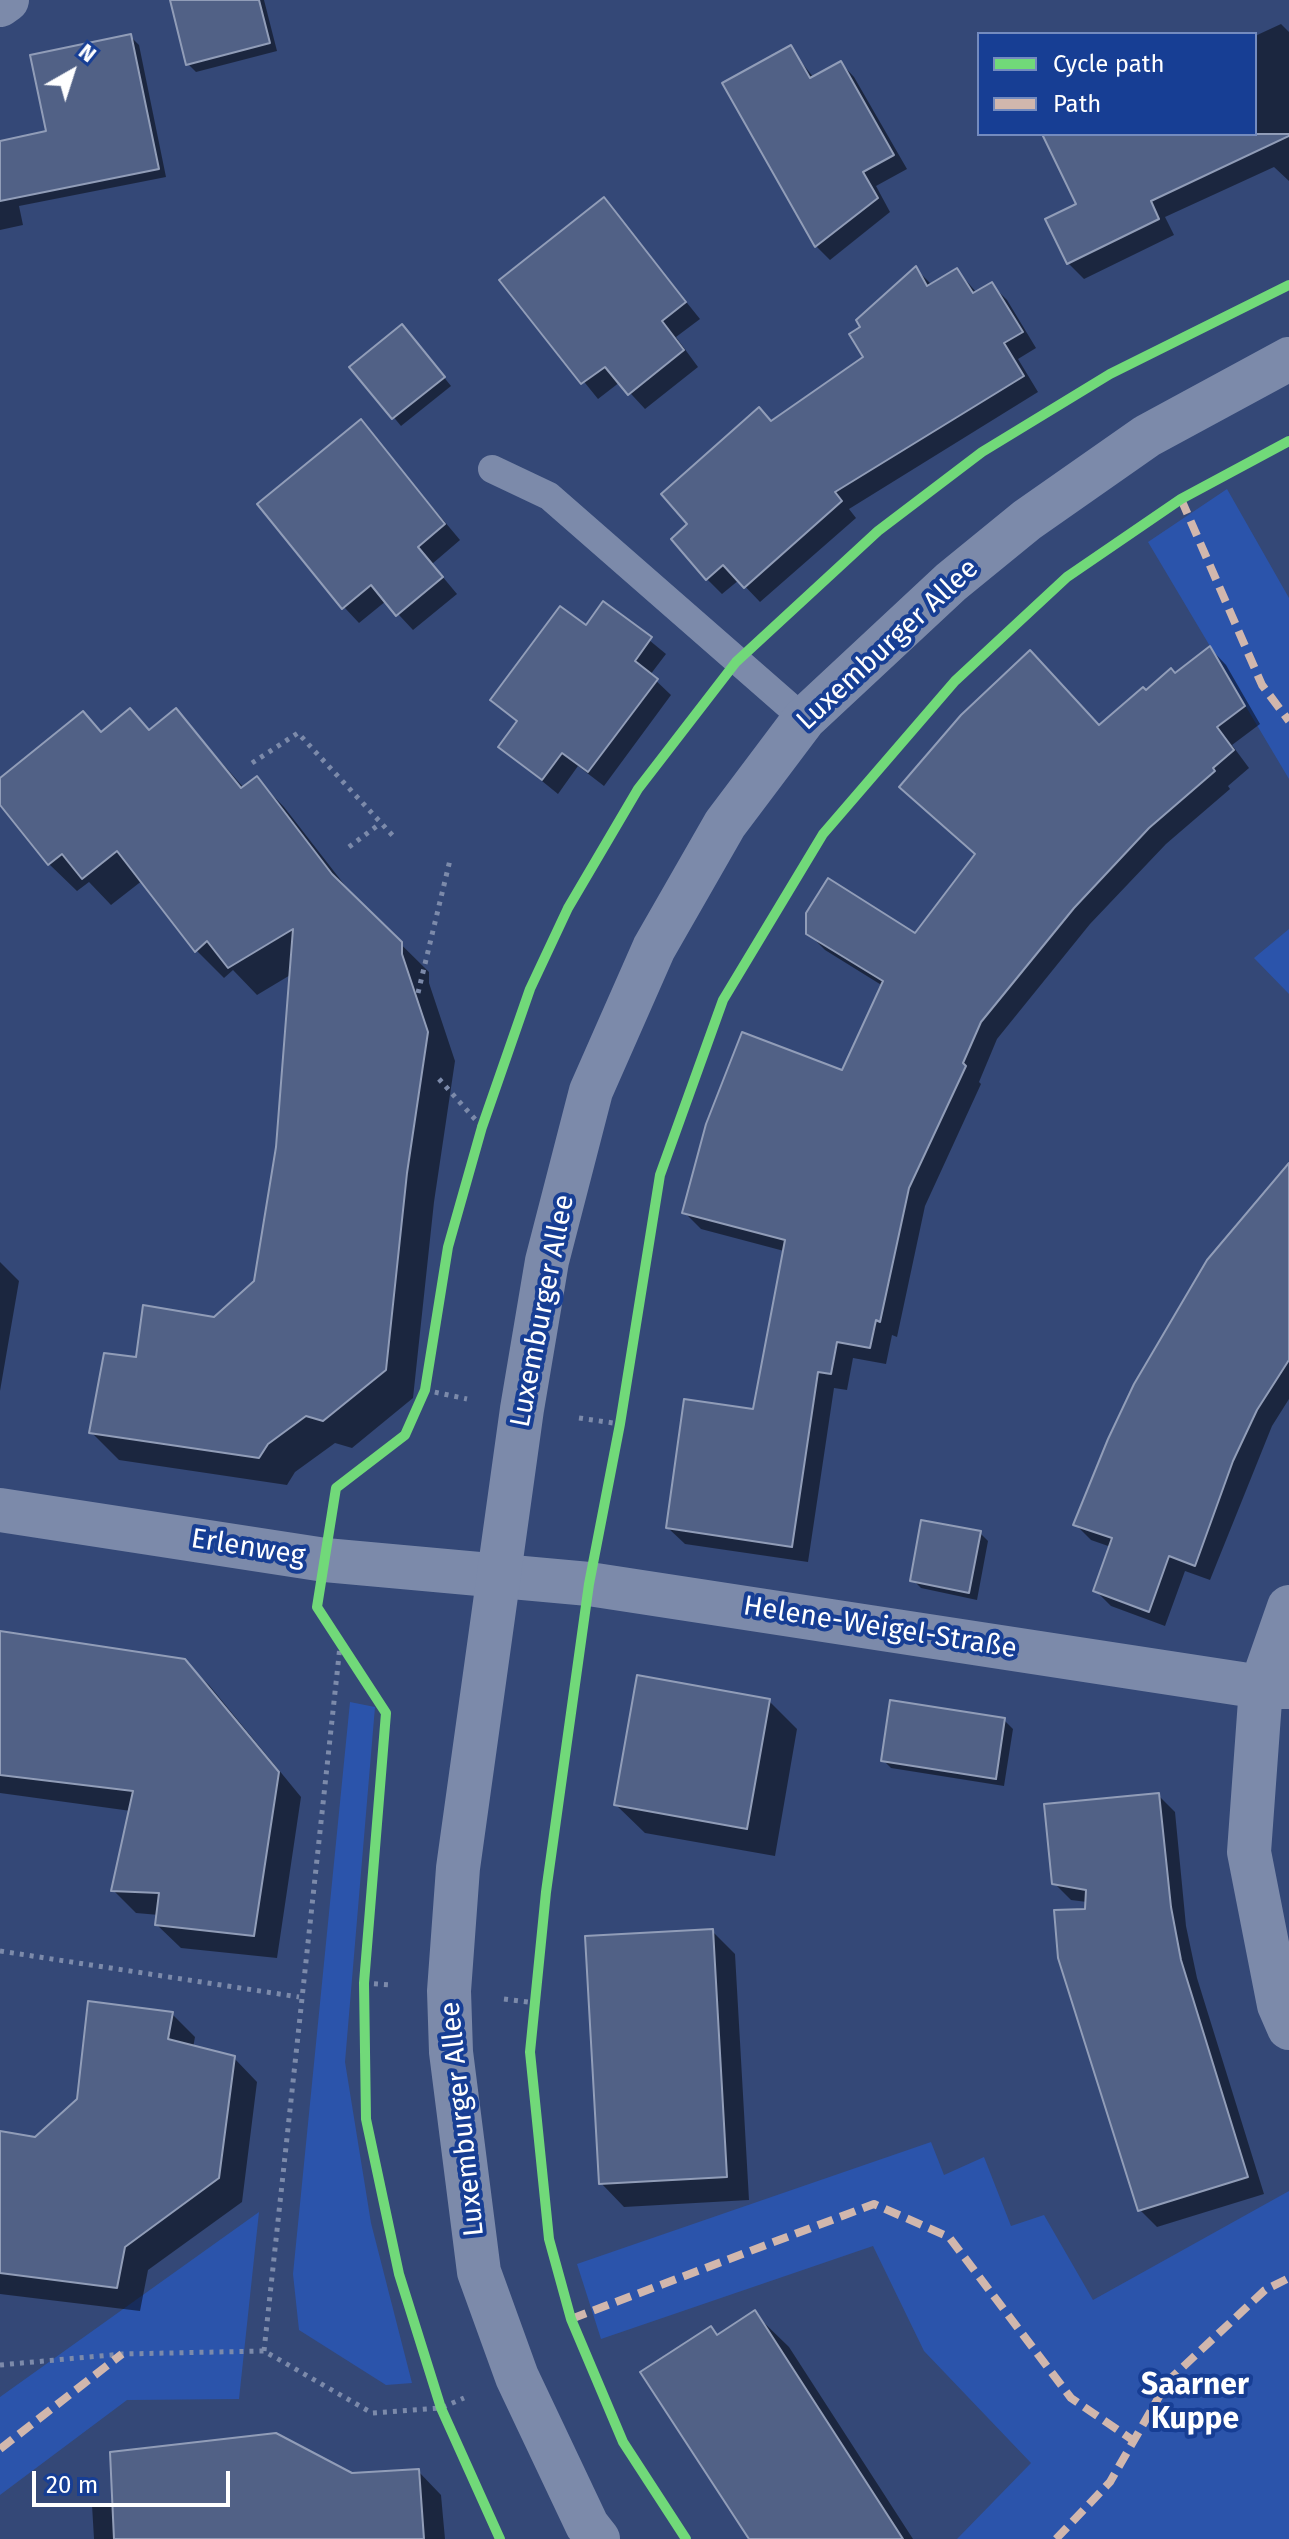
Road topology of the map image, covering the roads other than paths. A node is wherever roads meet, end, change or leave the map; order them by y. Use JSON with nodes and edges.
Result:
{"nodes":[{"id":1,"x":7,"y":0,"type":"edge"},
{"id":2,"x":0,"y":5,"type":"edge"},
{"id":3,"x":1289,"y":359,"type":"edge"},
{"id":4,"x":492,"y":469,"type":"dead end"},
{"id":5,"x":804,"y":719,"type":"junction"},
{"id":6,"x":0,"y":1510,"type":"edge"},
{"id":7,"x":498,"y":1575,"type":"junction"},
{"id":8,"x":1289,"y":1607,"type":"edge"},
{"id":9,"x":1275,"y":1687,"type":"edge"},
{"id":10,"x":1289,"y":2028,"type":"edge"},
{"id":11,"x":598,"y":2539,"type":"edge"}],
"edges":[{"from":1,"to":2,"type":"street"},
{"from":3,"to":5,"type":"street","name":"Luxemburger Allee"},
{"from":4,"to":5,"type":"lane"},
{"from":5,"to":7,"type":"street","name":"Luxemburger Allee"},
{"from":6,"to":7,"type":"street","name":"Erlenweg"},
{"from":7,"to":9,"type":"street","name":"Helene-Weigel-Straße"},
{"from":7,"to":11,"type":"street","name":"Luxemburger Allee"},
{"from":8,"to":9,"type":"street"},
{"from":9,"to":10,"type":"street"}]}
